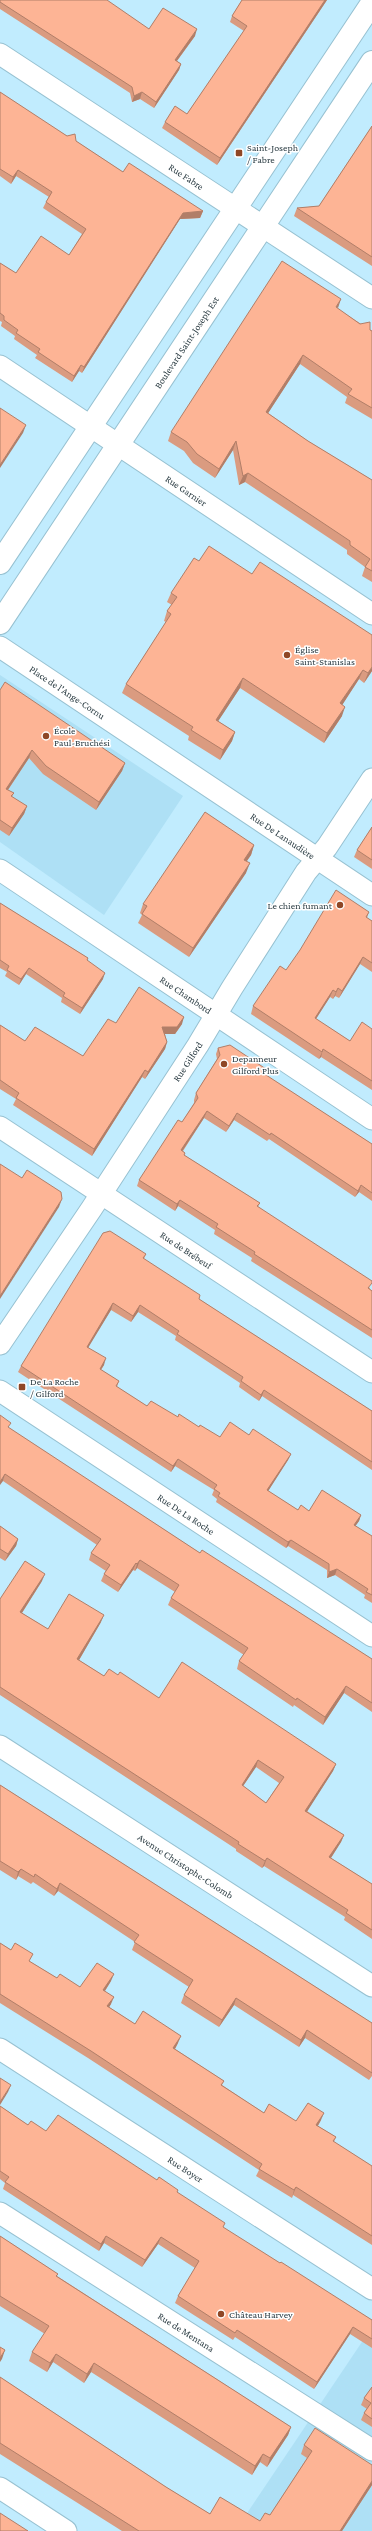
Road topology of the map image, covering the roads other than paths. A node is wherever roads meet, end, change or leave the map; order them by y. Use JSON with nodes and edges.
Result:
{"nodes":[{"id":1,"x":372,"y":3,"type":"edge"},
{"id":2,"x":0,"y":54,"type":"edge"},
{"id":3,"x":372,"y":62,"type":"edge"},
{"id":4,"x":236,"y":209,"type":"junction"},
{"id":5,"x":263,"y":227,"type":"junction"},
{"id":6,"x":372,"y":298,"type":"edge"},
{"id":7,"x":0,"y":366,"type":"edge"},
{"id":8,"x":91,"y":426,"type":"junction"},
{"id":9,"x":118,"y":444,"type":"junction"},
{"id":10,"x":0,"y":563,"type":"edge"},
{"id":11,"x":372,"y":614,"type":"edge"},
{"id":12,"x":0,"y":623,"type":"edge"},
{"id":13,"x":0,"y":647,"type":"edge"},
{"id":14,"x":194,"y":777,"type":"joint"},
{"id":15,"x":372,"y":778,"type":"edge"},
{"id":16,"x":317,"y":858,"type":"junction"},
{"id":17,"x":0,"y":870,"type":"edge"},
{"id":18,"x":372,"y":895,"type":"edge"},
{"id":19,"x":215,"y":1016,"type":"junction"},
{"id":20,"x":372,"y":1119,"type":"edge"},
{"id":21,"x":0,"y":1127,"type":"edge"},
{"id":22,"x":102,"y":1194,"type":"junction"},
{"id":23,"x":0,"y":1344,"type":"edge"},
{"id":24,"x":372,"y":1372,"type":"edge"},
{"id":25,"x":0,"y":1391,"type":"edge"},
{"id":26,"x":372,"y":1636,"type":"edge"},
{"id":27,"x":0,"y":1746,"type":"edge"},
{"id":28,"x":372,"y":1986,"type":"edge"},
{"id":29,"x":0,"y":2049,"type":"edge"},
{"id":30,"x":0,"y":2213,"type":"edge"},
{"id":31,"x":372,"y":2289,"type":"edge"},
{"id":32,"x":372,"y":2450,"type":"edge"},
{"id":33,"x":0,"y":2488,"type":"edge"},
{"id":34,"x":66,"y":2531,"type":"edge"}],
"edges":[{"from":1,"to":4,"type":"main road"},
{"from":2,"to":4,"type":"street","name":"Rue Fabre"},
{"from":3,"to":5,"type":"main road","name":"Boulevard Saint-Joseph Est"},
{"from":4,"to":5,"type":"street","name":"Rue Fabre"},
{"from":4,"to":8,"type":"main road"},
{"from":5,"to":6,"type":"street","name":"Rue Fabre"},
{"from":5,"to":9,"type":"main road","name":"Boulevard Saint-Joseph Est"},
{"from":7,"to":8,"type":"street","name":"Rue Garnier"},
{"from":8,"to":9,"type":"street","name":"Rue Garnier"},
{"from":8,"to":10,"type":"main road"},
{"from":9,"to":11,"type":"street","name":"Rue Garnier"},
{"from":9,"to":12,"type":"main road","name":"Boulevard Saint-Joseph Est"},
{"from":13,"to":14,"type":"street","name":"Place de l'Ange-Cornu"},
{"from":14,"to":16,"type":"street","name":"Rue De Lanaudière"},
{"from":15,"to":16,"type":"street","name":"Rue Gilford"},
{"from":16,"to":18,"type":"street","name":"Rue De Lanaudière"},
{"from":16,"to":19,"type":"street","name":"Rue Gilford"},
{"from":17,"to":19,"type":"street","name":"Rue Chambord"},
{"from":19,"to":20,"type":"street","name":"Rue Chambord"},
{"from":19,"to":22,"type":"street","name":"Rue Gilford"},
{"from":21,"to":22,"type":"street","name":"Rue de Brébeuf"},
{"from":22,"to":23,"type":"street","name":"Rue Gilford"},
{"from":22,"to":24,"type":"street","name":"Rue de Brébeuf"},
{"from":25,"to":26,"type":"street","name":"Rue De La Roche"},
{"from":27,"to":28,"type":"street","name":"Avenue Christophe-Colomb"},
{"from":29,"to":31,"type":"street","name":"Rue Boyer"},
{"from":30,"to":32,"type":"street","name":"Rue de Mentana"},
{"from":33,"to":34,"type":"street"}]}
